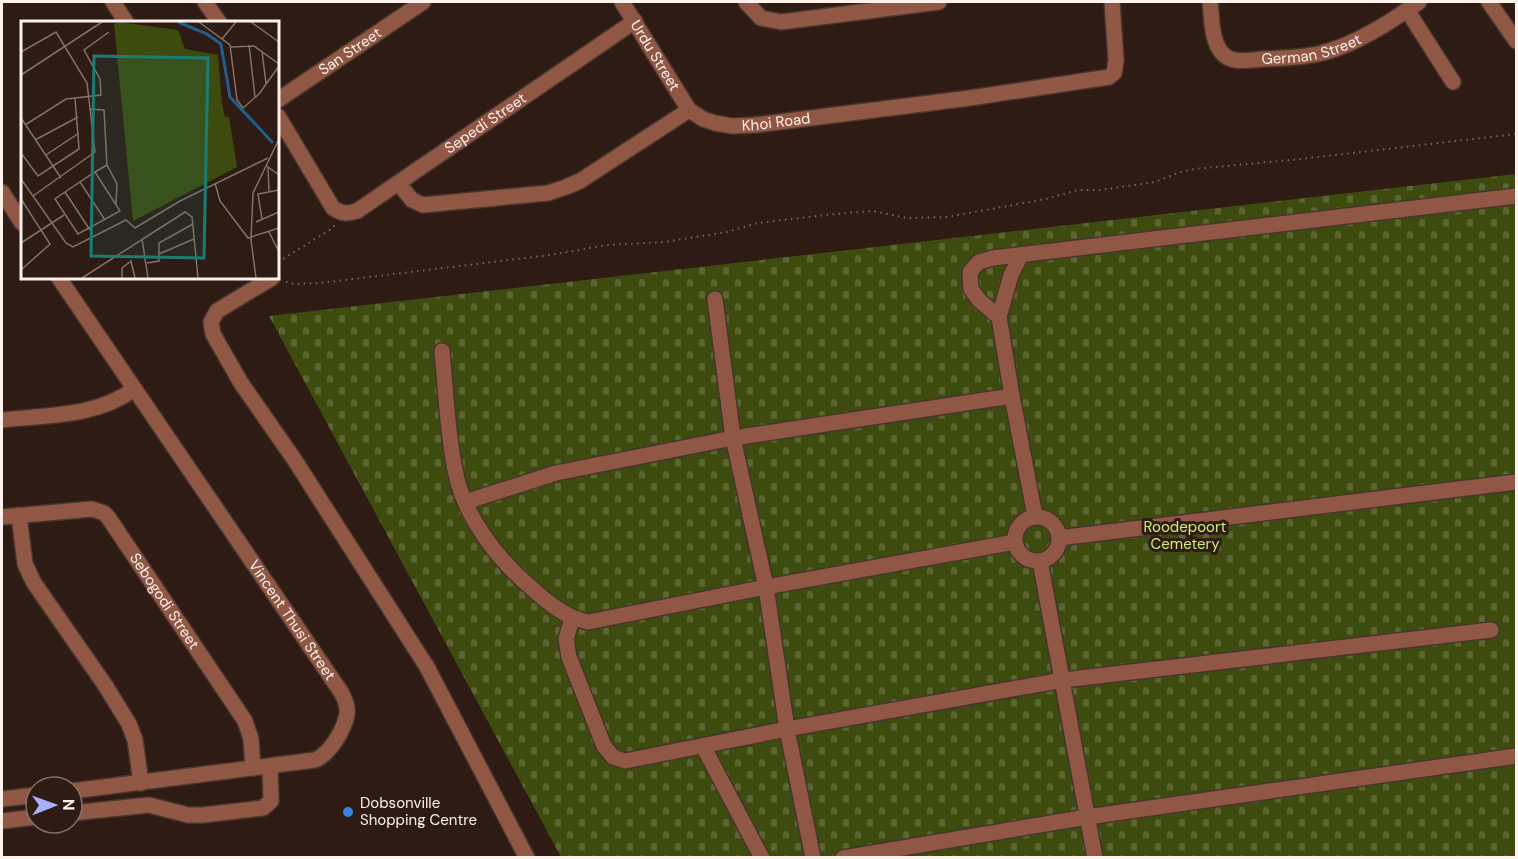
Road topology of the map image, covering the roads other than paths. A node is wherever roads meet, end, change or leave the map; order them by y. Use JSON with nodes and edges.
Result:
{"nodes":[{"id":1,"x":113,"y":2,"type":"edge"},
{"id":2,"x":206,"y":2,"type":"edge"},
{"id":3,"x":423,"y":2,"type":"edge"},
{"id":4,"x":622,"y":2,"type":"edge"},
{"id":5,"x":746,"y":2,"type":"edge"},
{"id":6,"x":939,"y":2,"type":"edge"},
{"id":7,"x":1112,"y":2,"type":"edge"},
{"id":8,"x":1210,"y":2,"type":"edge"},
{"id":9,"x":1489,"y":2,"type":"edge"},
{"id":10,"x":1413,"y":6,"type":"edge"},
{"id":11,"x":125,"y":21,"type":"edge"},
{"id":12,"x":218,"y":21,"type":"edge"},
{"id":13,"x":635,"y":21,"type":"junction"},
{"id":14,"x":1516,"y":41,"type":"edge"},
{"id":15,"x":1453,"y":82,"type":"dead end"},
{"id":16,"x":279,"y":99,"type":"edge"},
{"id":17,"x":690,"y":110,"type":"junction"},
{"id":18,"x":279,"y":118,"type":"edge"},
{"id":19,"x":398,"y":183,"type":"junction"},
{"id":20,"x":2,"y":192,"type":"edge"},
{"id":21,"x":1516,"y":196,"type":"edge"},
{"id":22,"x":21,"y":221,"type":"edge"},
{"id":23,"x":1021,"y":255,"type":"junction"},
{"id":24,"x":60,"y":279,"type":"edge"},
{"id":25,"x":270,"y":279,"type":"edge"},
{"id":26,"x":715,"y":299,"type":"dead end"},
{"id":27,"x":999,"y":317,"type":"junction"},
{"id":28,"x":442,"y":351,"type":"dead end"},
{"id":29,"x":134,"y":389,"type":"junction"},
{"id":30,"x":1012,"y":396,"type":"junction"},
{"id":31,"x":2,"y":420,"type":"edge"},
{"id":32,"x":733,"y":438,"type":"junction"},
{"id":33,"x":1516,"y":482,"type":"edge"},
{"id":34,"x":465,"y":502,"type":"junction"},
{"id":35,"x":19,"y":515,"type":"junction"},
{"id":36,"x":1035,"y":516,"type":"junction"},
{"id":37,"x":2,"y":517,"type":"edge"},
{"id":38,"x":1059,"y":538,"type":"junction"},
{"id":39,"x":1015,"y":542,"type":"junction"},
{"id":40,"x":1040,"y":561,"type":"junction"},
{"id":41,"x":766,"y":587,"type":"junction"},
{"id":42,"x":572,"y":619,"type":"junction"},
{"id":43,"x":1491,"y":630,"type":"dead end"},
{"id":44,"x":1063,"y":680,"type":"junction"},
{"id":45,"x":788,"y":729,"type":"junction"},
{"id":46,"x":703,"y":746,"type":"junction"},
{"id":47,"x":1516,"y":756,"type":"edge"},
{"id":48,"x":270,"y":767,"type":"junction"},
{"id":49,"x":254,"y":768,"type":"junction"},
{"id":50,"x":141,"y":783,"type":"junction"},
{"id":51,"x":84,"y":790,"type":"edge"},
{"id":52,"x":24,"y":796,"type":"edge"},
{"id":53,"x":2,"y":799,"type":"edge"},
{"id":54,"x":84,"y":812,"type":"edge"},
{"id":55,"x":1087,"y":817,"type":"junction"},
{"id":56,"x":24,"y":819,"type":"edge"},
{"id":57,"x":2,"y":822,"type":"edge"},
{"id":58,"x":527,"y":858,"type":"edge"},
{"id":59,"x":762,"y":858,"type":"edge"},
{"id":60,"x":813,"y":858,"type":"edge"},
{"id":61,"x":843,"y":858,"type":"edge"},
{"id":62,"x":1095,"y":858,"type":"edge"}],
"edges":[{"from":1,"to":11,"type":"street"},
{"from":2,"to":12,"type":"street"},
{"from":3,"to":16,"type":"street","name":"San Street"},
{"from":4,"to":13,"type":"street","name":"Urdu Street"},
{"from":5,"to":6,"type":"street"},
{"from":7,"to":17,"type":"street","name":"Khoi Road"},
{"from":8,"to":10,"type":"street","name":"German Street"},
{"from":9,"to":14,"type":"street"},
{"from":10,"to":15,"type":"street","name":"German Street"},
{"from":13,"to":17,"type":"street","name":"Urdu Street"},
{"from":13,"to":19,"type":"street","name":"Sepedi Street"},
{"from":17,"to":19,"type":"street"},
{"from":18,"to":19,"type":"street","name":"Sepedi Street"},
{"from":20,"to":22,"type":"street"},
{"from":21,"to":23,"type":"street"},
{"from":23,"to":27,"type":"street"},
{"from":23,"to":27,"type":"street"},
{"from":24,"to":29,"type":"street","name":"Vincent Thusi Street"},
{"from":25,"to":58,"type":"street"},
{"from":26,"to":32,"type":"street"},
{"from":27,"to":30,"type":"street"},
{"from":28,"to":34,"type":"street"},
{"from":29,"to":31,"type":"street"},
{"from":29,"to":48,"type":"street","name":"Vincent Thusi Street"},
{"from":30,"to":32,"type":"street"},
{"from":30,"to":36,"type":"street"},
{"from":32,"to":34,"type":"street"},
{"from":32,"to":41,"type":"street"},
{"from":33,"to":38,"type":"street"},
{"from":34,"to":42,"type":"street"},
{"from":35,"to":37,"type":"street","name":"Sebogodi Street"},
{"from":35,"to":49,"type":"street","name":"Sebogodi Street"},
{"from":35,"to":50,"type":"street"},
{"from":36,"to":38,"type":"street"},
{"from":36,"to":39,"type":"street"},
{"from":38,"to":40,"type":"street"},
{"from":39,"to":40,"type":"street"},
{"from":39,"to":41,"type":"street"},
{"from":40,"to":44,"type":"street"},
{"from":41,"to":42,"type":"street"},
{"from":41,"to":45,"type":"street"},
{"from":42,"to":46,"type":"street"},
{"from":43,"to":44,"type":"street"},
{"from":44,"to":45,"type":"street"},
{"from":44,"to":55,"type":"street"},
{"from":45,"to":46,"type":"street"},
{"from":45,"to":60,"type":"street"},
{"from":46,"to":59,"type":"street"},
{"from":47,"to":55,"type":"street"},
{"from":48,"to":49,"type":"street","name":"Vincent Thusi Street"},
{"from":48,"to":54,"type":"street"},
{"from":49,"to":50,"type":"street","name":"Vincent Thusi Street"},
{"from":50,"to":51,"type":"street","name":"Vincent Thusi Street"},
{"from":52,"to":53,"type":"street"},
{"from":55,"to":61,"type":"street"},
{"from":55,"to":62,"type":"street"},
{"from":56,"to":57,"type":"street"}]}
